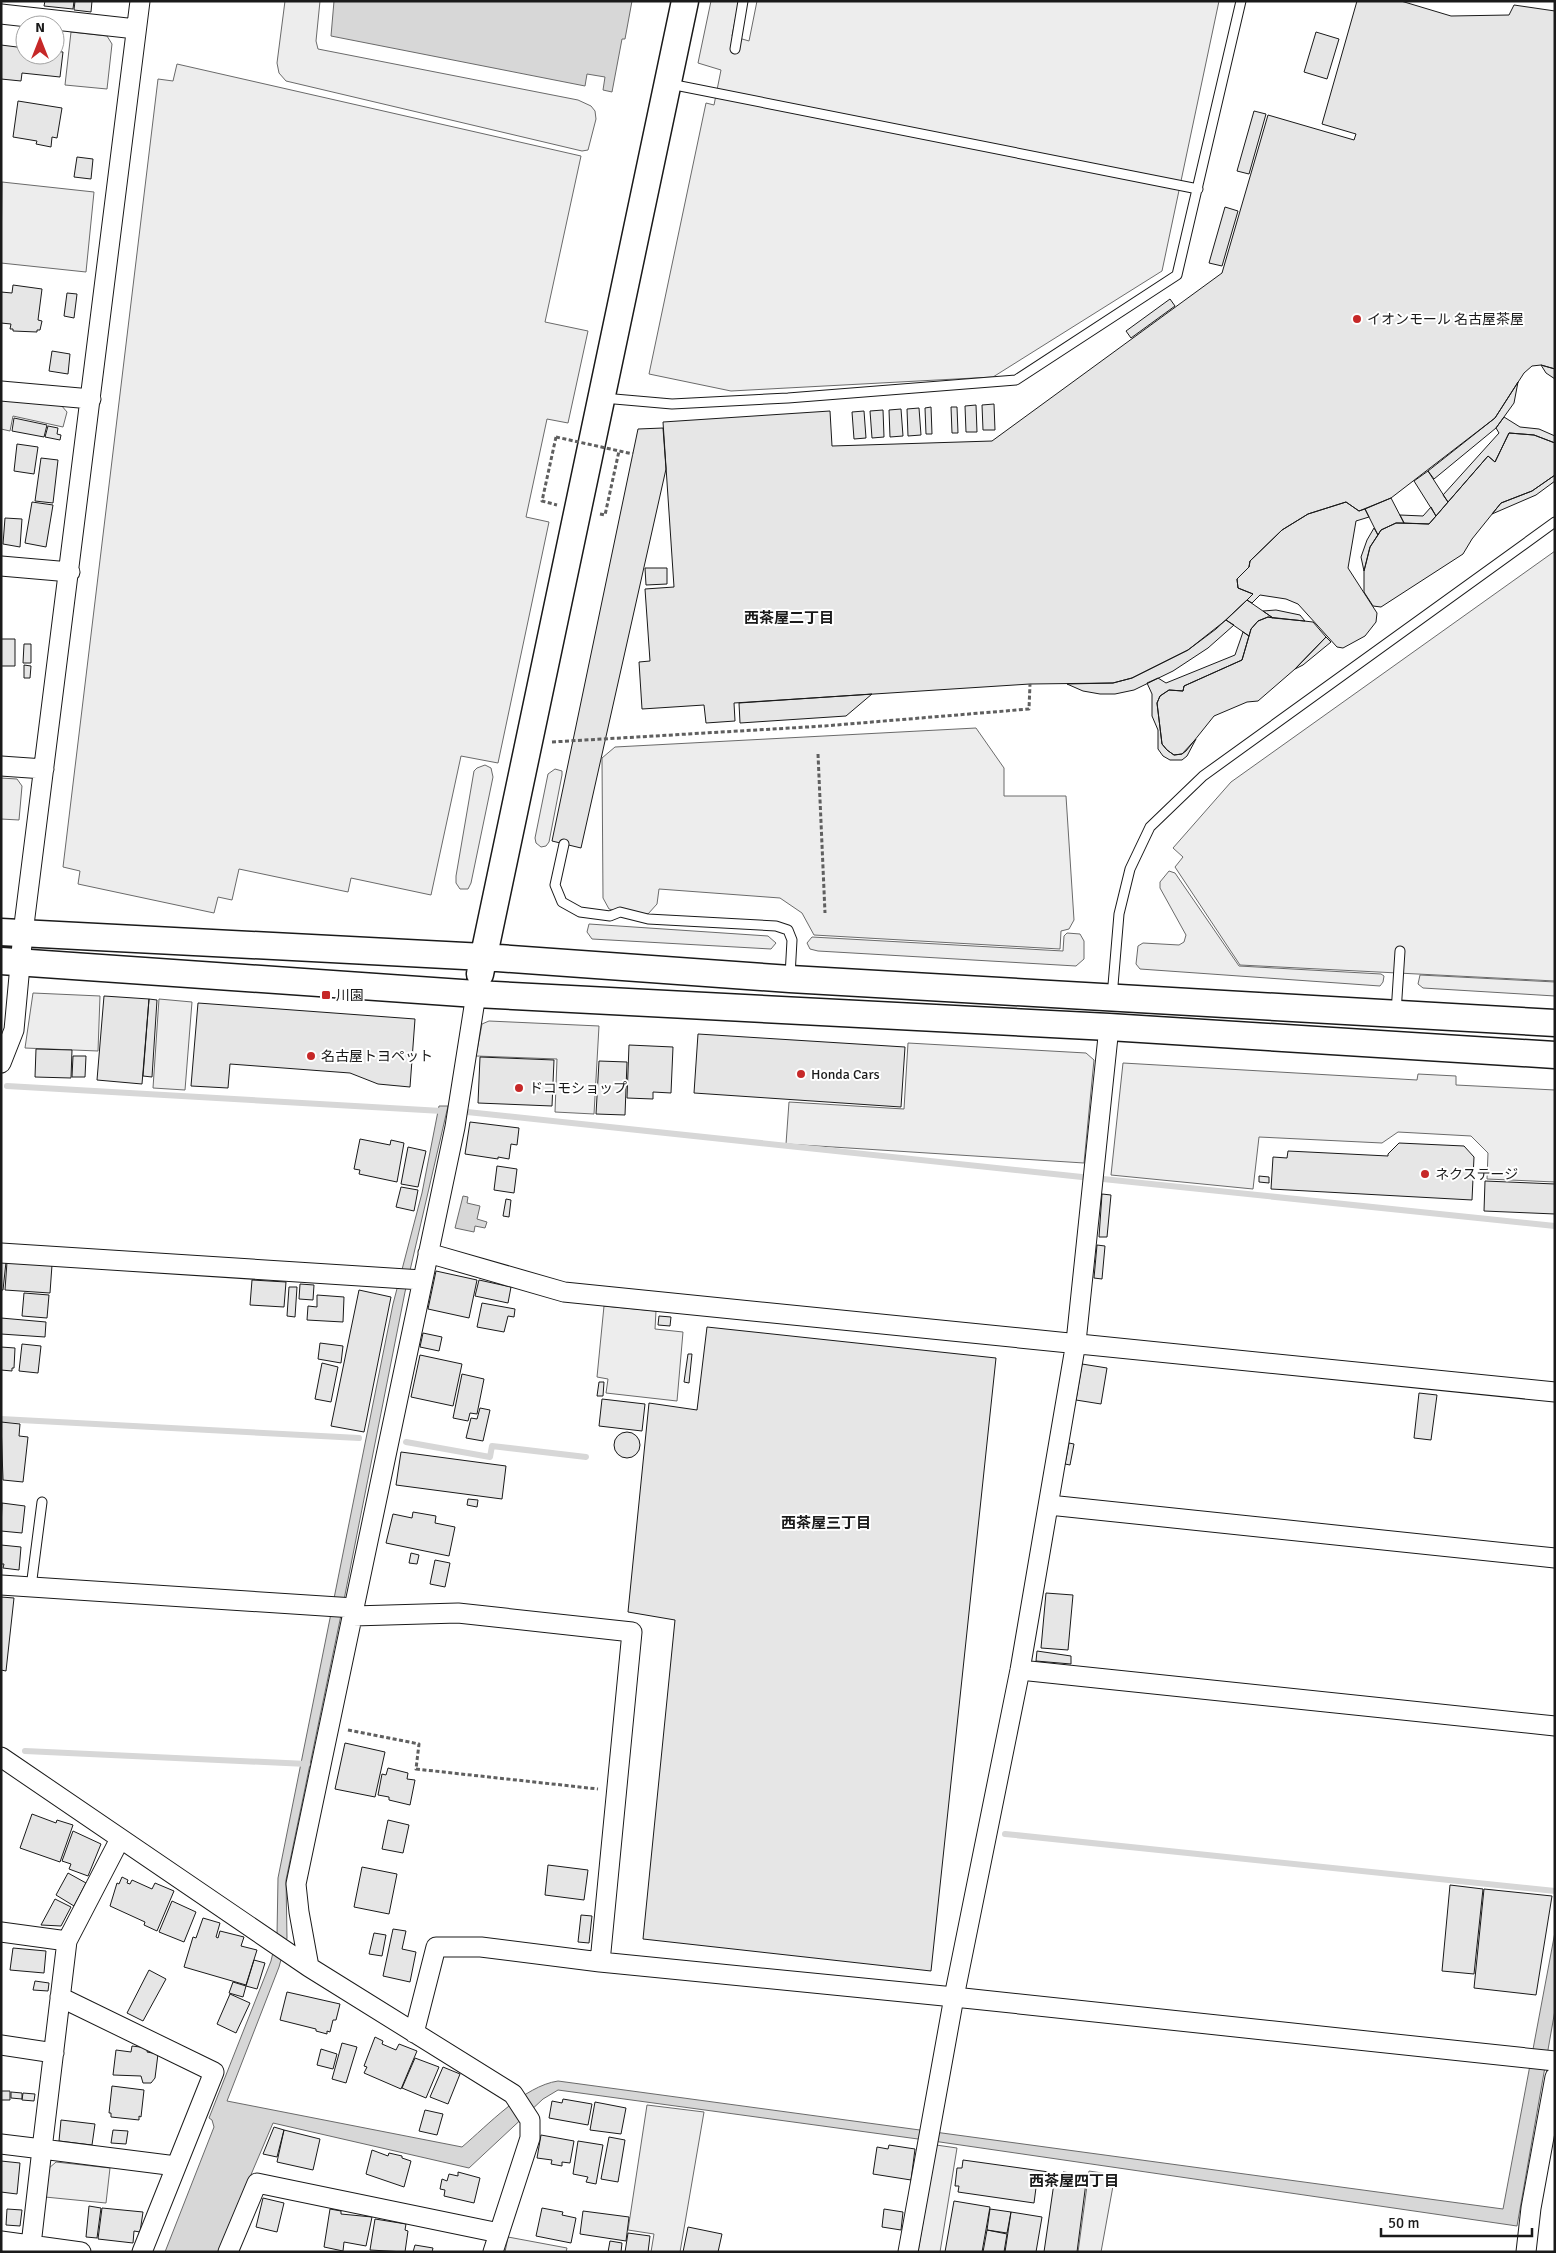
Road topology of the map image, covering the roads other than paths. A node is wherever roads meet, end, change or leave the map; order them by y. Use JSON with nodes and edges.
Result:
{"nodes":[{"id":1,"x":140,"y":1,"type":"edge"},
{"id":2,"x":685,"y":1,"type":"edge"},
{"id":3,"x":743,"y":1,"type":"edge"},
{"id":4,"x":1241,"y":1,"type":"edge"},
{"id":5,"x":1,"y":14,"type":"edge"},
{"id":6,"x":136,"y":29,"type":"junction"},
{"id":7,"x":735,"y":49,"type":"dead end"},
{"id":8,"x":668,"y":83,"type":"junction"},
{"id":9,"x":1198,"y":189,"type":"junction"},
{"id":10,"x":1,"y":390,"type":"edge"},
{"id":11,"x":602,"y":398,"type":"junction"},
{"id":12,"x":91,"y":399,"type":"junction"},
{"id":13,"x":1555,"y":522,"type":"edge"},
{"id":14,"x":1,"y":566,"type":"edge"},
{"id":15,"x":70,"y":572,"type":"junction"},
{"id":16,"x":1,"y":766,"type":"edge"},
{"id":17,"x":44,"y":769,"type":"junction"},
{"id":18,"x":564,"y":844,"type":"dead end"},
{"id":19,"x":12,"y":933,"type":"edge"},
{"id":20,"x":1400,"y":950,"type":"dead end"},
{"id":21,"x":484,"y":957,"type":"junction"},
{"id":22,"x":11,"y":962,"type":"edge"},
{"id":23,"x":790,"y":979,"type":"junction"},
{"id":24,"x":476,"y":994,"type":"junction"},
{"id":25,"x":1112,"y":997,"type":"junction"},
{"id":26,"x":1396,"y":1014,"type":"junction"},
{"id":27,"x":1555,"y":1023,"type":"edge"},
{"id":28,"x":1109,"y":1027,"type":"junction"},
{"id":29,"x":1555,"y":1055,"type":"edge"},
{"id":30,"x":1,"y":1063,"type":"edge"},
{"id":31,"x":428,"y":1252,"type":"junction"},
{"id":32,"x":1,"y":1253,"type":"edge"},
{"id":33,"x":410,"y":1279,"type":"junction"},
{"id":34,"x":1076,"y":1342,"type":"junction"},
{"id":35,"x":1555,"y":1392,"type":"edge"},
{"id":36,"x":42,"y":1502,"type":"dead end"},
{"id":37,"x":1049,"y":1504,"type":"junction"},
{"id":38,"x":1555,"y":1558,"type":"edge"},
{"id":39,"x":1,"y":1585,"type":"edge"},
{"id":40,"x":31,"y":1587,"type":"junction"},
{"id":41,"x":346,"y":1610,"type":"junction"},
{"id":42,"x":1020,"y":1670,"type":"junction"},
{"id":43,"x":1555,"y":1726,"type":"edge"},
{"id":44,"x":1,"y":1757,"type":"edge"},
{"id":45,"x":120,"y":1839,"type":"junction"},
{"id":46,"x":1,"y":1932,"type":"edge"},
{"id":47,"x":67,"y":1941,"type":"junction"},
{"id":48,"x":600,"y":1962,"type":"junction"},
{"id":49,"x":309,"y":1967,"type":"junction"},
{"id":50,"x":60,"y":1997,"type":"junction"},
{"id":51,"x":954,"y":1997,"type":"junction"},
{"id":52,"x":414,"y":2033,"type":"junction"},
{"id":53,"x":1,"y":2046,"type":"edge"},
{"id":54,"x":54,"y":2053,"type":"junction"},
{"id":55,"x":1553,"y":2066,"type":"edge"},
{"id":56,"x":1,"y":2144,"type":"edge"},
{"id":57,"x":42,"y":2149,"type":"junction"},
{"id":58,"x":176,"y":2166,"type":"junction"},
{"id":59,"x":499,"y":2233,"type":"junction"},
{"id":60,"x":1,"y":2241,"type":"edge"},
{"id":61,"x":31,"y":2245,"type":"junction"},
{"id":62,"x":80,"y":2252,"type":"edge"},
{"id":63,"x":142,"y":2252,"type":"edge"},
{"id":64,"x":228,"y":2252,"type":"edge"},
{"id":65,"x":493,"y":2252,"type":"edge"},
{"id":66,"x":908,"y":2252,"type":"edge"},
{"id":67,"x":1526,"y":2252,"type":"edge"}],
"edges":[{"from":1,"to":6,"type":"street"},
{"from":2,"to":8,"type":"street"},
{"from":3,"to":7,"type":"lane"},
{"from":4,"to":9,"type":"lane"},
{"from":5,"to":6,"type":"street"},
{"from":6,"to":12,"type":"street"},
{"from":8,"to":9,"type":"lane"},
{"from":8,"to":11,"type":"street"},
{"from":9,"to":11,"type":"lane"},
{"from":10,"to":12,"type":"street"},
{"from":11,"to":21,"type":"street"},
{"from":12,"to":15,"type":"street"},
{"from":13,"to":25,"type":"lane"},
{"from":14,"to":15,"type":"street"},
{"from":15,"to":17,"type":"street"},
{"from":16,"to":17,"type":"street"},
{"from":17,"to":19,"type":"street"},
{"from":18,"to":23,"type":"lane"},
{"from":19,"to":21,"type":"street"},
{"from":19,"to":22,"type":"street"},
{"from":20,"to":26,"type":"lane"},
{"from":21,"to":23,"type":"street"},
{"from":21,"to":24,"type":"street"},
{"from":22,"to":24,"type":"street"},
{"from":22,"to":30,"type":"street"},
{"from":23,"to":25,"type":"street"},
{"from":24,"to":28,"type":"street"},
{"from":24,"to":31,"type":"street"},
{"from":25,"to":26,"type":"street"},
{"from":26,"to":27,"type":"street"},
{"from":28,"to":29,"type":"street"},
{"from":28,"to":34,"type":"street"},
{"from":31,"to":33,"type":"street"},
{"from":31,"to":34,"type":"street"},
{"from":32,"to":33,"type":"street"},
{"from":33,"to":41,"type":"street"},
{"from":34,"to":35,"type":"street"},
{"from":34,"to":37,"type":"street"},
{"from":36,"to":40,"type":"lane"},
{"from":37,"to":38,"type":"street"},
{"from":37,"to":42,"type":"street"},
{"from":39,"to":40,"type":"street"},
{"from":40,"to":41,"type":"street"},
{"from":41,"to":48,"type":"street"},
{"from":41,"to":49,"type":"street"},
{"from":42,"to":43,"type":"street"},
{"from":42,"to":51,"type":"street"},
{"from":44,"to":45,"type":"street"},
{"from":45,"to":47,"type":"street"},
{"from":45,"to":49,"type":"street"},
{"from":46,"to":47,"type":"street"},
{"from":47,"to":50,"type":"street"},
{"from":48,"to":51,"type":"street"},
{"from":48,"to":52,"type":"street"},
{"from":49,"to":52,"type":"street"},
{"from":50,"to":54,"type":"street"},
{"from":50,"to":58,"type":"street"},
{"from":51,"to":55,"type":"street"},
{"from":51,"to":66,"type":"street"},
{"from":52,"to":59,"type":"street"},
{"from":53,"to":54,"type":"street"},
{"from":54,"to":57,"type":"street"},
{"from":55,"to":67,"type":"street"},
{"from":56,"to":57,"type":"street"},
{"from":57,"to":58,"type":"street"},
{"from":57,"to":61,"type":"street"},
{"from":58,"to":63,"type":"street"},
{"from":59,"to":64,"type":"street"},
{"from":59,"to":65,"type":"street"},
{"from":60,"to":61,"type":"street"},
{"from":61,"to":62,"type":"street"}]}
